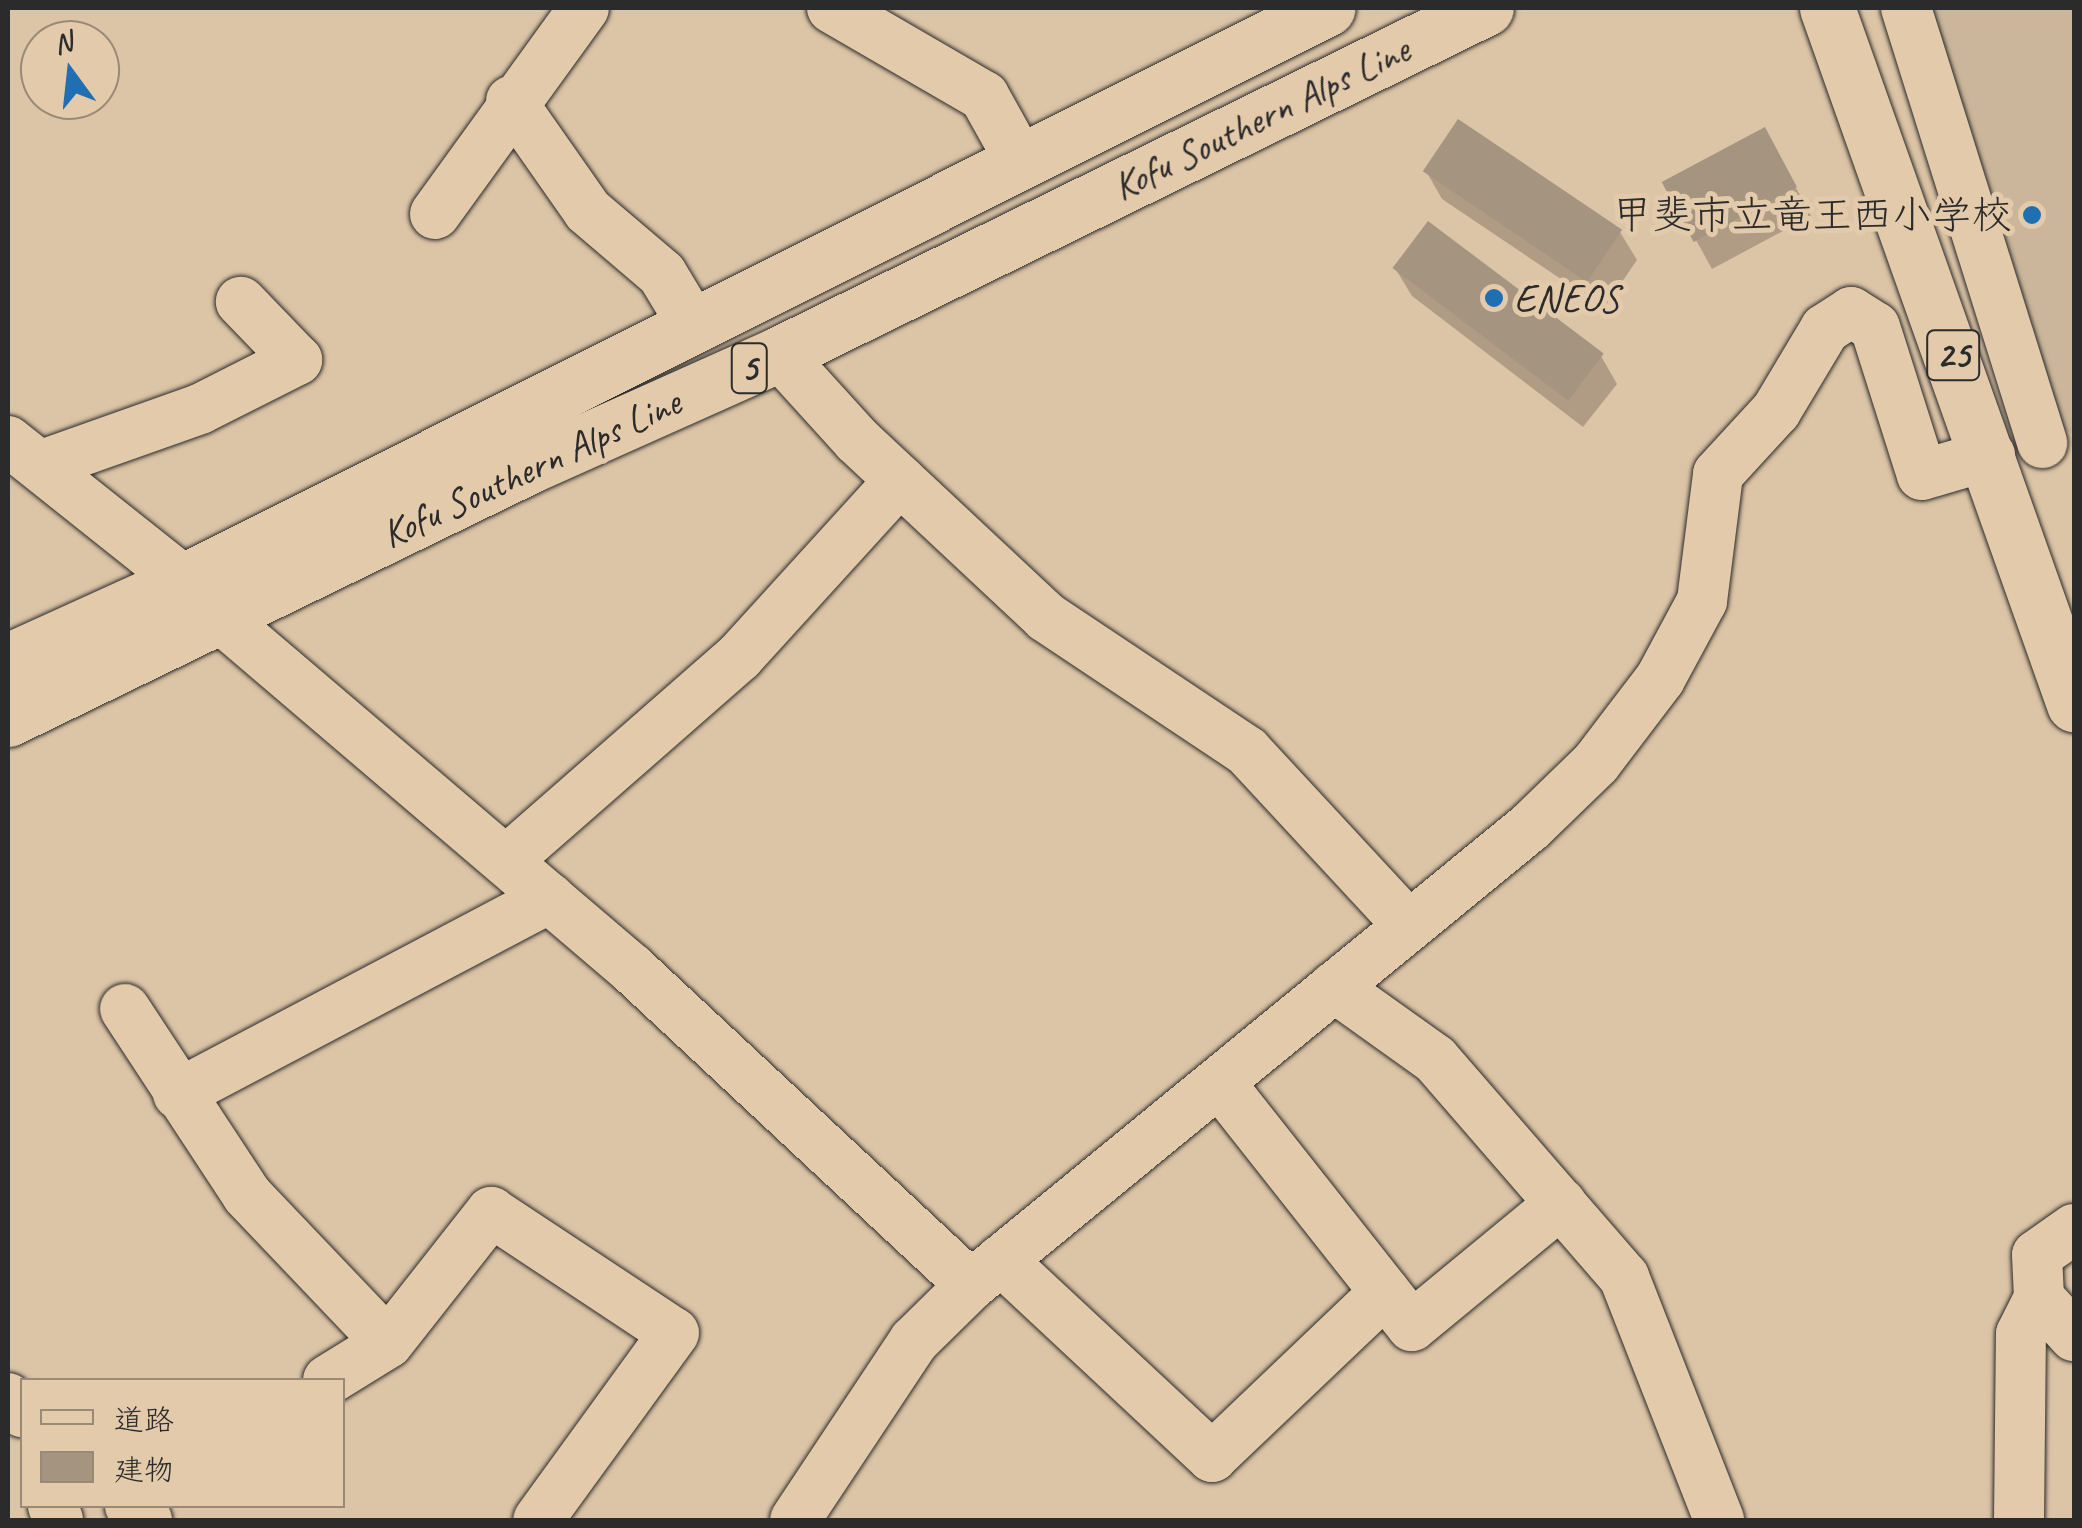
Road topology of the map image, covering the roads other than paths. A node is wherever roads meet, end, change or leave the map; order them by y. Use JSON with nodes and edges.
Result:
{"nodes":[{"id":1,"x":584,"y":8,"type":"edge"},
{"id":2,"x":832,"y":8,"type":"edge"},
{"id":3,"x":1328,"y":8,"type":"edge"},
{"id":4,"x":1486,"y":8,"type":"edge"},
{"id":5,"x":1828,"y":8,"type":"edge"},
{"id":6,"x":1906,"y":8,"type":"edge"},
{"id":7,"x":511,"y":101,"type":"junction"},
{"id":8,"x":1019,"y":160,"type":"junction"},
{"id":9,"x":436,"y":214,"type":"dead end"},
{"id":10,"x":241,"y":302,"type":"dead end"},
{"id":11,"x":691,"y":322,"type":"junction"},
{"id":12,"x":779,"y":354,"type":"junction"},
{"id":13,"x":2023,"y":449,"type":"edge"},
{"id":14,"x":25,"y":453,"type":"edge"},
{"id":15,"x":900,"y":480,"type":"junction"},
{"id":16,"x":200,"y":598,"type":"junction"},
{"id":17,"x":8,"y":661,"type":"edge"},
{"id":18,"x":2074,"y":704,"type":"edge"},
{"id":19,"x":8,"y":719,"type":"edge"},
{"id":20,"x":506,"y":861,"type":"junction"},
{"id":21,"x":549,"y":898,"type":"junction"},
{"id":22,"x":1409,"y":926,"type":"junction"},
{"id":23,"x":1334,"y":987,"type":"junction"},
{"id":24,"x":125,"y":1009,"type":"dead end"},
{"id":25,"x":1218,"y":1082,"type":"junction"},
{"id":26,"x":178,"y":1094,"type":"junction"},
{"id":27,"x":1561,"y":1204,"type":"junction"},
{"id":28,"x":2074,"y":1229,"type":"edge"},
{"id":29,"x":986,"y":1273,"type":"junction"},
{"id":30,"x":1385,"y":1292,"type":"junction"},
{"id":31,"x":2039,"y":1298,"type":"junction"},
{"id":32,"x":2074,"y":1336,"type":"edge"},
{"id":33,"x":388,"y":1343,"type":"junction"},
{"id":34,"x":331,"y":1378,"type":"edge"},
{"id":35,"x":538,"y":1520,"type":"edge"},
{"id":36,"x":795,"y":1520,"type":"edge"},
{"id":37,"x":1719,"y":1520,"type":"edge"},
{"id":38,"x":2019,"y":1520,"type":"edge"}],
"edges":[{"from":1,"to":7,"type":"street"},
{"from":2,"to":8,"type":"street"},
{"from":3,"to":8,"type":"main road","name":"Kofu Southern Alps Line","number":"5"},
{"from":4,"to":12,"type":"main road","name":"Kofu Southern Alps Line","number":"5"},
{"from":5,"to":13,"type":"main road","number":"25"},
{"from":6,"to":13,"type":"street"},
{"from":7,"to":9,"type":"street"},
{"from":7,"to":11,"type":"street"},
{"from":8,"to":11,"type":"main road","name":"Kofu Southern Alps Line","number":"5"},
{"from":10,"to":14,"type":"street"},
{"from":11,"to":16,"type":"main road","name":"Kofu Southern Alps Line","number":"5"},
{"from":12,"to":15,"type":"street"},
{"from":12,"to":16,"type":"main road","name":"Kofu Southern Alps Line","number":"5"},
{"from":13,"to":18,"type":"main road","number":"25"},
{"from":13,"to":22,"type":"street"},
{"from":14,"to":16,"type":"street"},
{"from":15,"to":20,"type":"street"},
{"from":15,"to":22,"type":"street"},
{"from":16,"to":17,"type":"main road","name":"Kofu Southern Alps Line","number":"5"},
{"from":16,"to":19,"type":"main road","name":"Kofu Southern Alps Line","number":"5"},
{"from":16,"to":20,"type":"street"},
{"from":20,"to":21,"type":"street"},
{"from":21,"to":26,"type":"street"},
{"from":21,"to":29,"type":"street"},
{"from":22,"to":23,"type":"street"},
{"from":23,"to":25,"type":"street"},
{"from":23,"to":27,"type":"street"},
{"from":24,"to":26,"type":"street"},
{"from":25,"to":29,"type":"street"},
{"from":25,"to":30,"type":"street"},
{"from":26,"to":33,"type":"street"},
{"from":27,"to":30,"type":"street"},
{"from":27,"to":37,"type":"street"},
{"from":28,"to":31,"type":"street"},
{"from":29,"to":30,"type":"street"},
{"from":29,"to":36,"type":"street"},
{"from":31,"to":32,"type":"street"},
{"from":31,"to":38,"type":"street"},
{"from":33,"to":34,"type":"street"},
{"from":33,"to":35,"type":"street"}]}
